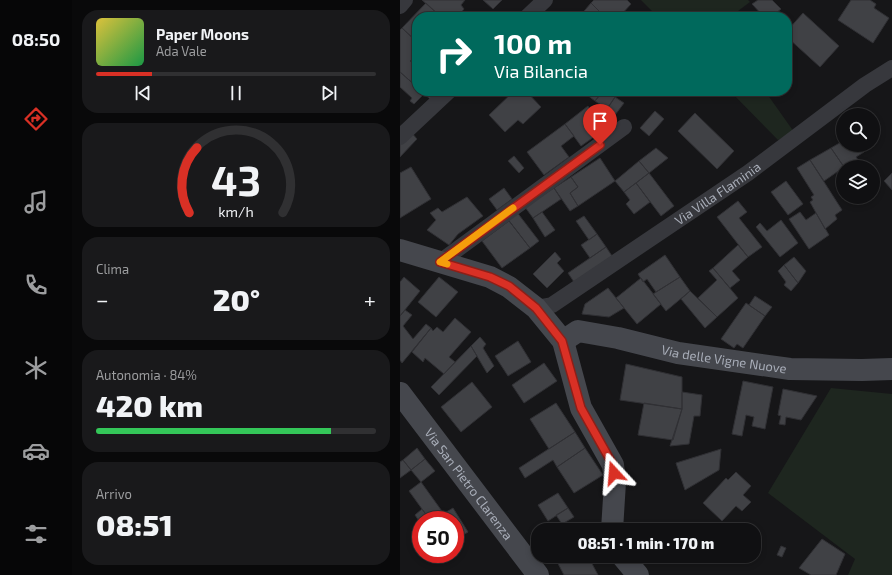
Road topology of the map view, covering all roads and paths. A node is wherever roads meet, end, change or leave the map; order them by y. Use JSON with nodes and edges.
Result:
{"nodes":[{"id":1,"x":405,"y":0,"type":"edge"},
{"id":2,"x":545,"y":0,"type":"edge"},
{"id":3,"x":400,"y":6,"type":"edge"},
{"id":4,"x":532,"y":12,"type":"edge"},
{"id":5,"x":892,"y":68,"type":"edge"},
{"id":6,"x":444,"y":96,"type":"edge"},
{"id":7,"x":624,"y":127,"type":"dead end"},
{"id":8,"x":400,"y":136,"type":"edge"},
{"id":9,"x":400,"y":250,"type":"edge"},
{"id":10,"x":440,"y":262,"type":"junction"},
{"id":11,"x":536,"y":308,"type":"junction"},
{"id":12,"x":562,"y":341,"type":"junction"},
{"id":13,"x":892,"y":369,"type":"edge"},
{"id":14,"x":400,"y":393,"type":"edge"},
{"id":15,"x":612,"y":523,"type":"edge"},
{"id":16,"x":628,"y":563,"type":"edge"},
{"id":17,"x":538,"y":575,"type":"edge"},
{"id":18,"x":638,"y":575,"type":"edge"}],
"edges":[{"from":1,"to":3,"type":"street"},
{"from":2,"to":4,"type":"street"},
{"from":5,"to":11,"type":"street","name":"Via Villa Flaminia"},
{"from":6,"to":8,"type":"street"},
{"from":7,"to":10,"type":"street"},
{"from":9,"to":10,"type":"main road"},
{"from":10,"to":11,"type":"main road"},
{"from":11,"to":12,"type":"main road"},
{"from":12,"to":13,"type":"main road","name":"Via delle Vigne Nuove"},
{"from":12,"to":15,"type":"main road"},
{"from":14,"to":17,"type":"main road","name":"Via San Pietro Clarenza"},
{"from":16,"to":18,"type":"main road"}]}
